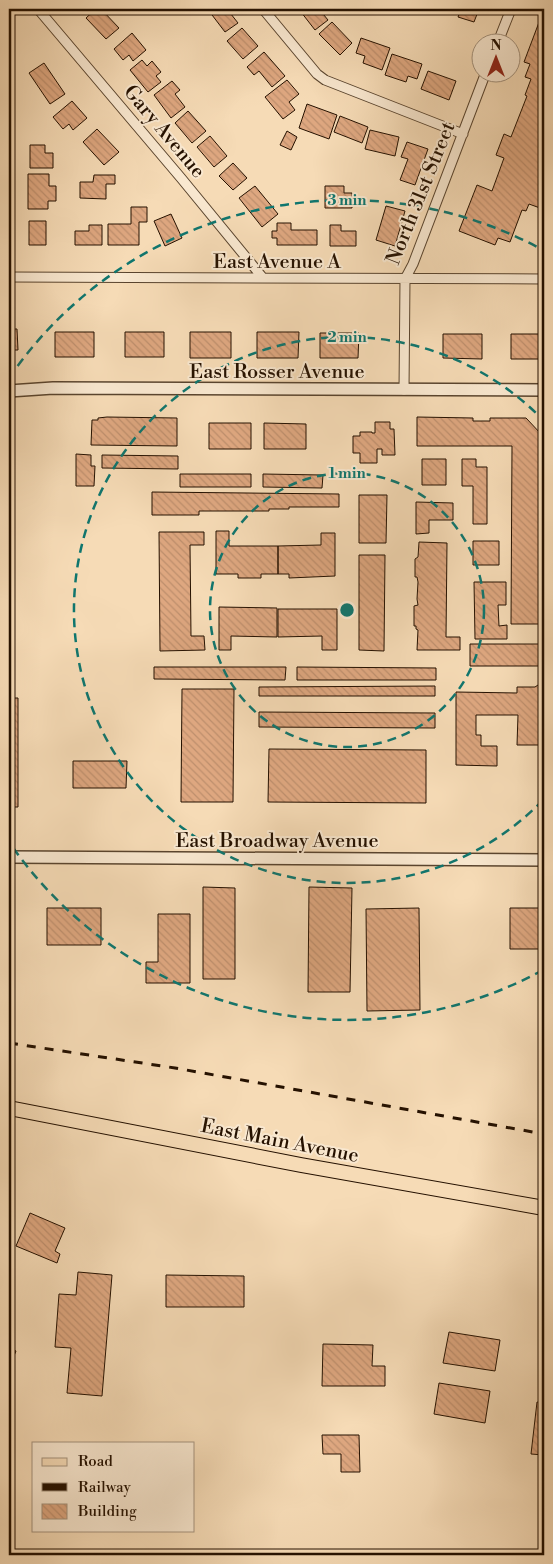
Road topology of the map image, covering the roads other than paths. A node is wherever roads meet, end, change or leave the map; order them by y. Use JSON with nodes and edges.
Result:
{"nodes":[{"id":1,"x":38,"y":9,"type":"edge"},
{"id":2,"x":263,"y":9,"type":"edge"},
{"id":3,"x":510,"y":9,"type":"edge"},
{"id":4,"x":502,"y":32,"type":"edge"},
{"id":5,"x":482,"y":82,"type":"edge"},
{"id":6,"x":463,"y":134,"type":"junction"},
{"id":7,"x":9,"y":277,"type":"edge"},
{"id":8,"x":263,"y":278,"type":"junction"},
{"id":9,"x":405,"y":279,"type":"junction"},
{"id":10,"x":544,"y":280,"type":"edge"},
{"id":11,"x":404,"y":390,"type":"junction"},
{"id":12,"x":544,"y":390,"type":"edge"},
{"id":13,"x":9,"y":391,"type":"edge"},
{"id":14,"x":9,"y":857,"type":"edge"},
{"id":15,"x":544,"y":860,"type":"edge"},
{"id":16,"x":9,"y":1108,"type":"edge"},
{"id":17,"x":544,"y":1208,"type":"edge"}],
"edges":[{"from":1,"to":8,"type":"street","name":"Gary Avenue"},
{"from":2,"to":6,"type":"street"},
{"from":3,"to":4,"type":"street"},
{"from":5,"to":6,"type":"street","name":"North 31st Street"},
{"from":6,"to":9,"type":"street","name":"North 31st Street"},
{"from":7,"to":8,"type":"street","name":"East Avenue A"},
{"from":8,"to":9,"type":"street","name":"East Avenue A"},
{"from":9,"to":10,"type":"street","name":"East Avenue A"},
{"from":9,"to":11,"type":"street","name":"North 31st Street"},
{"from":11,"to":12,"type":"street","name":"East Rosser Avenue"},
{"from":11,"to":13,"type":"street","name":"East Rosser Avenue"},
{"from":14,"to":15,"type":"street","name":"East Broadway Avenue"},
{"from":16,"to":17,"type":"main road","name":"East Main Avenue"}]}
